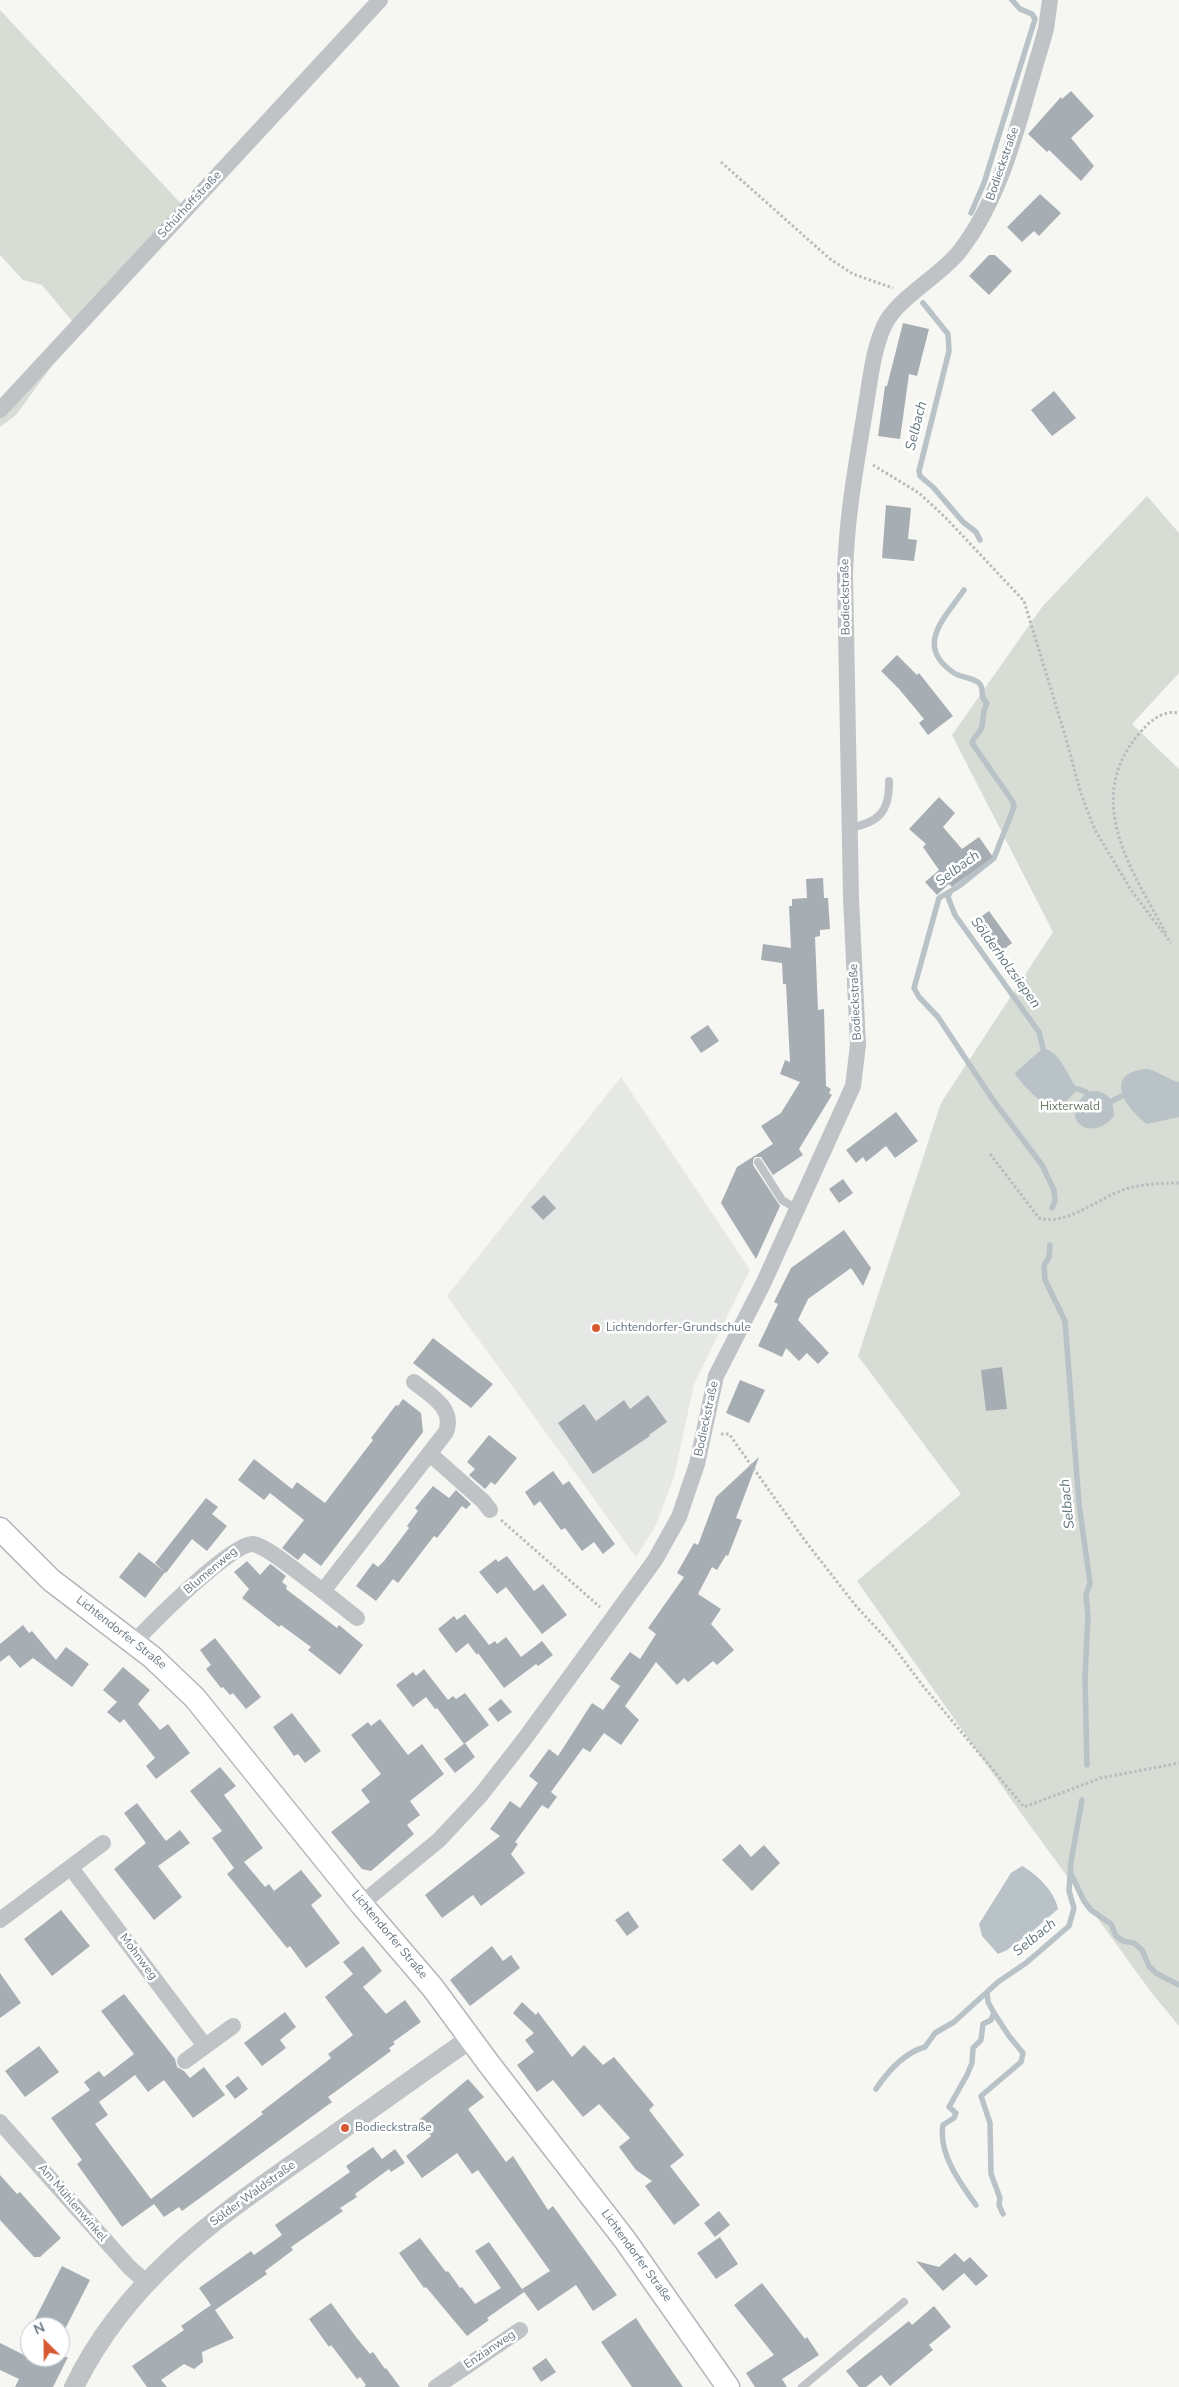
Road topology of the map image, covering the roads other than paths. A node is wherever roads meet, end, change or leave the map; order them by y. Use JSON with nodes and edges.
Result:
{"nodes":[{"id":1,"x":380,"y":0,"type":"edge"},
{"id":2,"x":1050,"y":0,"type":"edge"},
{"id":3,"x":0,"y":410,"type":"edge"},
{"id":4,"x":889,"y":781,"type":"dead end"},
{"id":5,"x":850,"y":828,"type":"junction"},
{"id":6,"x":758,"y":1162,"type":"dead end"},
{"id":7,"x":797,"y":1209,"type":"junction"},
{"id":8,"x":414,"y":1382,"type":"dead end"},
{"id":9,"x":430,"y":1454,"type":"junction"},
{"id":10,"x":490,"y":1510,"type":"road end"},
{"id":11,"x":0,"y":1529,"type":"edge"},
{"id":12,"x":323,"y":1591,"type":"junction"},
{"id":13,"x":358,"y":1618,"type":"dead end"},
{"id":14,"x":134,"y":1643,"type":"junction"},
{"id":15,"x":103,"y":1843,"type":"dead end"},
{"id":16,"x":71,"y":1868,"type":"junction"},
{"id":17,"x":362,"y":1904,"type":"junction"},
{"id":18,"x":0,"y":1920,"type":"edge"},
{"id":19,"x":233,"y":2026,"type":"dead end"},
{"id":20,"x":470,"y":2040,"type":"junction"},
{"id":21,"x":205,"y":2046,"type":"junction"},
{"id":22,"x":185,"y":2060,"type":"dead end"},
{"id":23,"x":0,"y":2122,"type":"edge"},
{"id":24,"x":146,"y":2282,"type":"junction"},
{"id":25,"x":904,"y":2302,"type":"dead end"},
{"id":26,"x":520,"y":2330,"type":"dead end"},
{"id":27,"x":79,"y":2385,"type":"edge"},
{"id":28,"x":436,"y":2387,"type":"edge"},
{"id":29,"x":728,"y":2387,"type":"edge"},
{"id":30,"x":802,"y":2387,"type":"edge"}],
"edges":[{"from":1,"to":3,"type":"street","name":"Schürhoffstraße"},
{"from":2,"to":5,"type":"street","name":"Bodieckstraße"},
{"from":4,"to":5,"type":"lane"},
{"from":5,"to":7,"type":"street","name":"Bodieckstraße"},
{"from":6,"to":7,"type":"lane"},
{"from":7,"to":17,"type":"street","name":"Bodieckstraße"},
{"from":8,"to":9,"type":"street"},
{"from":9,"to":10,"type":"street"},
{"from":9,"to":12,"type":"street"},
{"from":11,"to":14,"type":"main road","name":"Lichtendorfer Straße"},
{"from":12,"to":13,"type":"street","name":"Blumenweg"},
{"from":12,"to":14,"type":"street","name":"Blumenweg"},
{"from":14,"to":17,"type":"main road","name":"Lichtendorfer Straße"},
{"from":15,"to":16,"type":"street"},
{"from":16,"to":18,"type":"street"},
{"from":16,"to":21,"type":"street","name":"Mohnweg"},
{"from":17,"to":20,"type":"main road","name":"Lichtendorfer Straße"},
{"from":19,"to":21,"type":"street"},
{"from":20,"to":24,"type":"street","name":"Sölder Waldstraße"},
{"from":20,"to":29,"type":"main road","name":"Lichtendorfer Straße"},
{"from":21,"to":22,"type":"street"},
{"from":23,"to":24,"type":"street","name":"Am Mühlenwinkel"},
{"from":24,"to":27,"type":"street","name":"Sölder Waldstraße"},
{"from":25,"to":30,"type":"lane"},
{"from":26,"to":28,"type":"street","name":"Enzianweg"}]}
